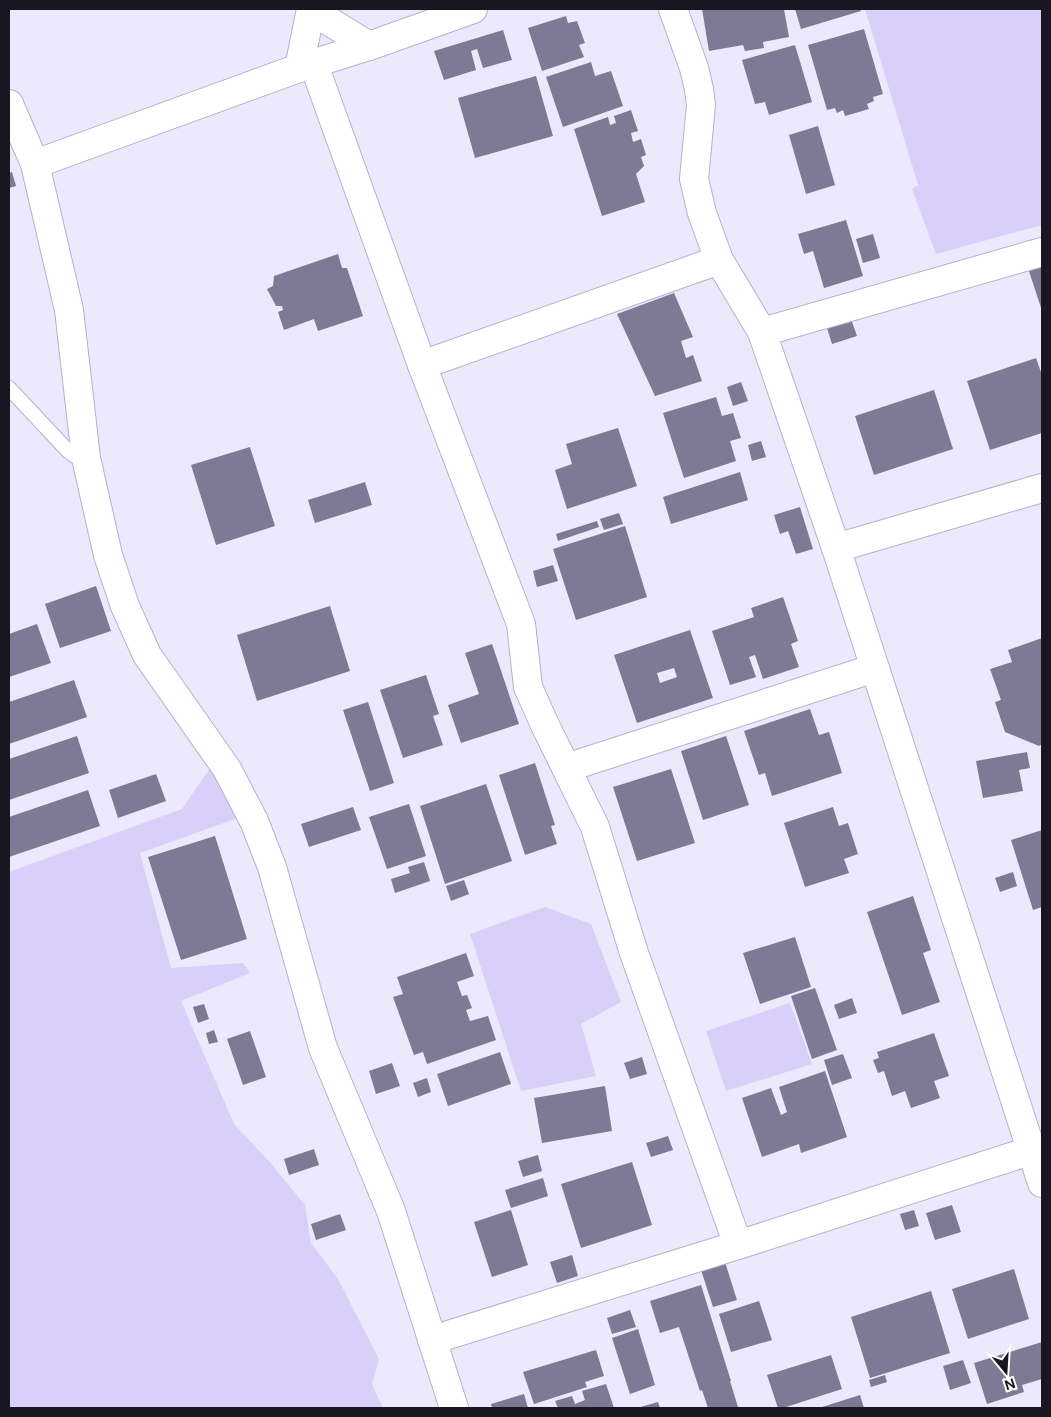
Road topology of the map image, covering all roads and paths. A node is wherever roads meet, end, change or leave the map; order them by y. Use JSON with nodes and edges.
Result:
{"nodes":[{"id":1,"x":311,"y":9,"type":"edge"},
{"id":2,"x":473,"y":9,"type":"edge"},
{"id":3,"x":673,"y":9,"type":"edge"},
{"id":4,"x":369,"y":46,"type":"junction"},
{"id":5,"x":306,"y":66,"type":"junction"},
{"id":6,"x":9,"y":104,"type":"edge"},
{"id":7,"x":34,"y":164,"type":"junction"},
{"id":8,"x":1042,"y":252,"type":"edge"},
{"id":9,"x":719,"y":260,"type":"junction"},
{"id":10,"x":762,"y":332,"type":"junction"},
{"id":11,"x":422,"y":366,"type":"junction"},
{"id":12,"x":9,"y":388,"type":"edge"},
{"id":13,"x":86,"y":458,"type":"junction"},
{"id":14,"x":1042,"y":488,"type":"edge"},
{"id":15,"x":836,"y":548,"type":"junction"},
{"id":16,"x":875,"y":668,"type":"junction"},
{"id":17,"x":566,"y":768,"type":"junction"},
{"id":18,"x":1036,"y":1149,"type":"edge"},
{"id":19,"x":1042,"y":1183,"type":"edge"},
{"id":20,"x":738,"y":1245,"type":"junction"},
{"id":21,"x":432,"y":1340,"type":"junction"},
{"id":22,"x":454,"y":1408,"type":"edge"}],
"edges":[{"from":1,"to":4,"type":"street"},
{"from":1,"to":5,"type":"street"},
{"from":2,"to":4,"type":"street"},
{"from":3,"to":9,"type":"street"},
{"from":4,"to":5,"type":"street"},
{"from":5,"to":7,"type":"street"},
{"from":5,"to":11,"type":"street"},
{"from":6,"to":7,"type":"street"},
{"from":7,"to":13,"type":"street"},
{"from":8,"to":10,"type":"street"},
{"from":9,"to":10,"type":"street"},
{"from":9,"to":11,"type":"street"},
{"from":10,"to":15,"type":"street"},
{"from":11,"to":17,"type":"street"},
{"from":12,"to":13,"type":"lane"},
{"from":13,"to":21,"type":"street"},
{"from":14,"to":15,"type":"street"},
{"from":15,"to":16,"type":"street"},
{"from":16,"to":17,"type":"street"},
{"from":16,"to":18,"type":"street"},
{"from":17,"to":20,"type":"street"},
{"from":18,"to":19,"type":"street"},
{"from":18,"to":20,"type":"street"},
{"from":20,"to":21,"type":"street"},
{"from":21,"to":22,"type":"street"}]}
